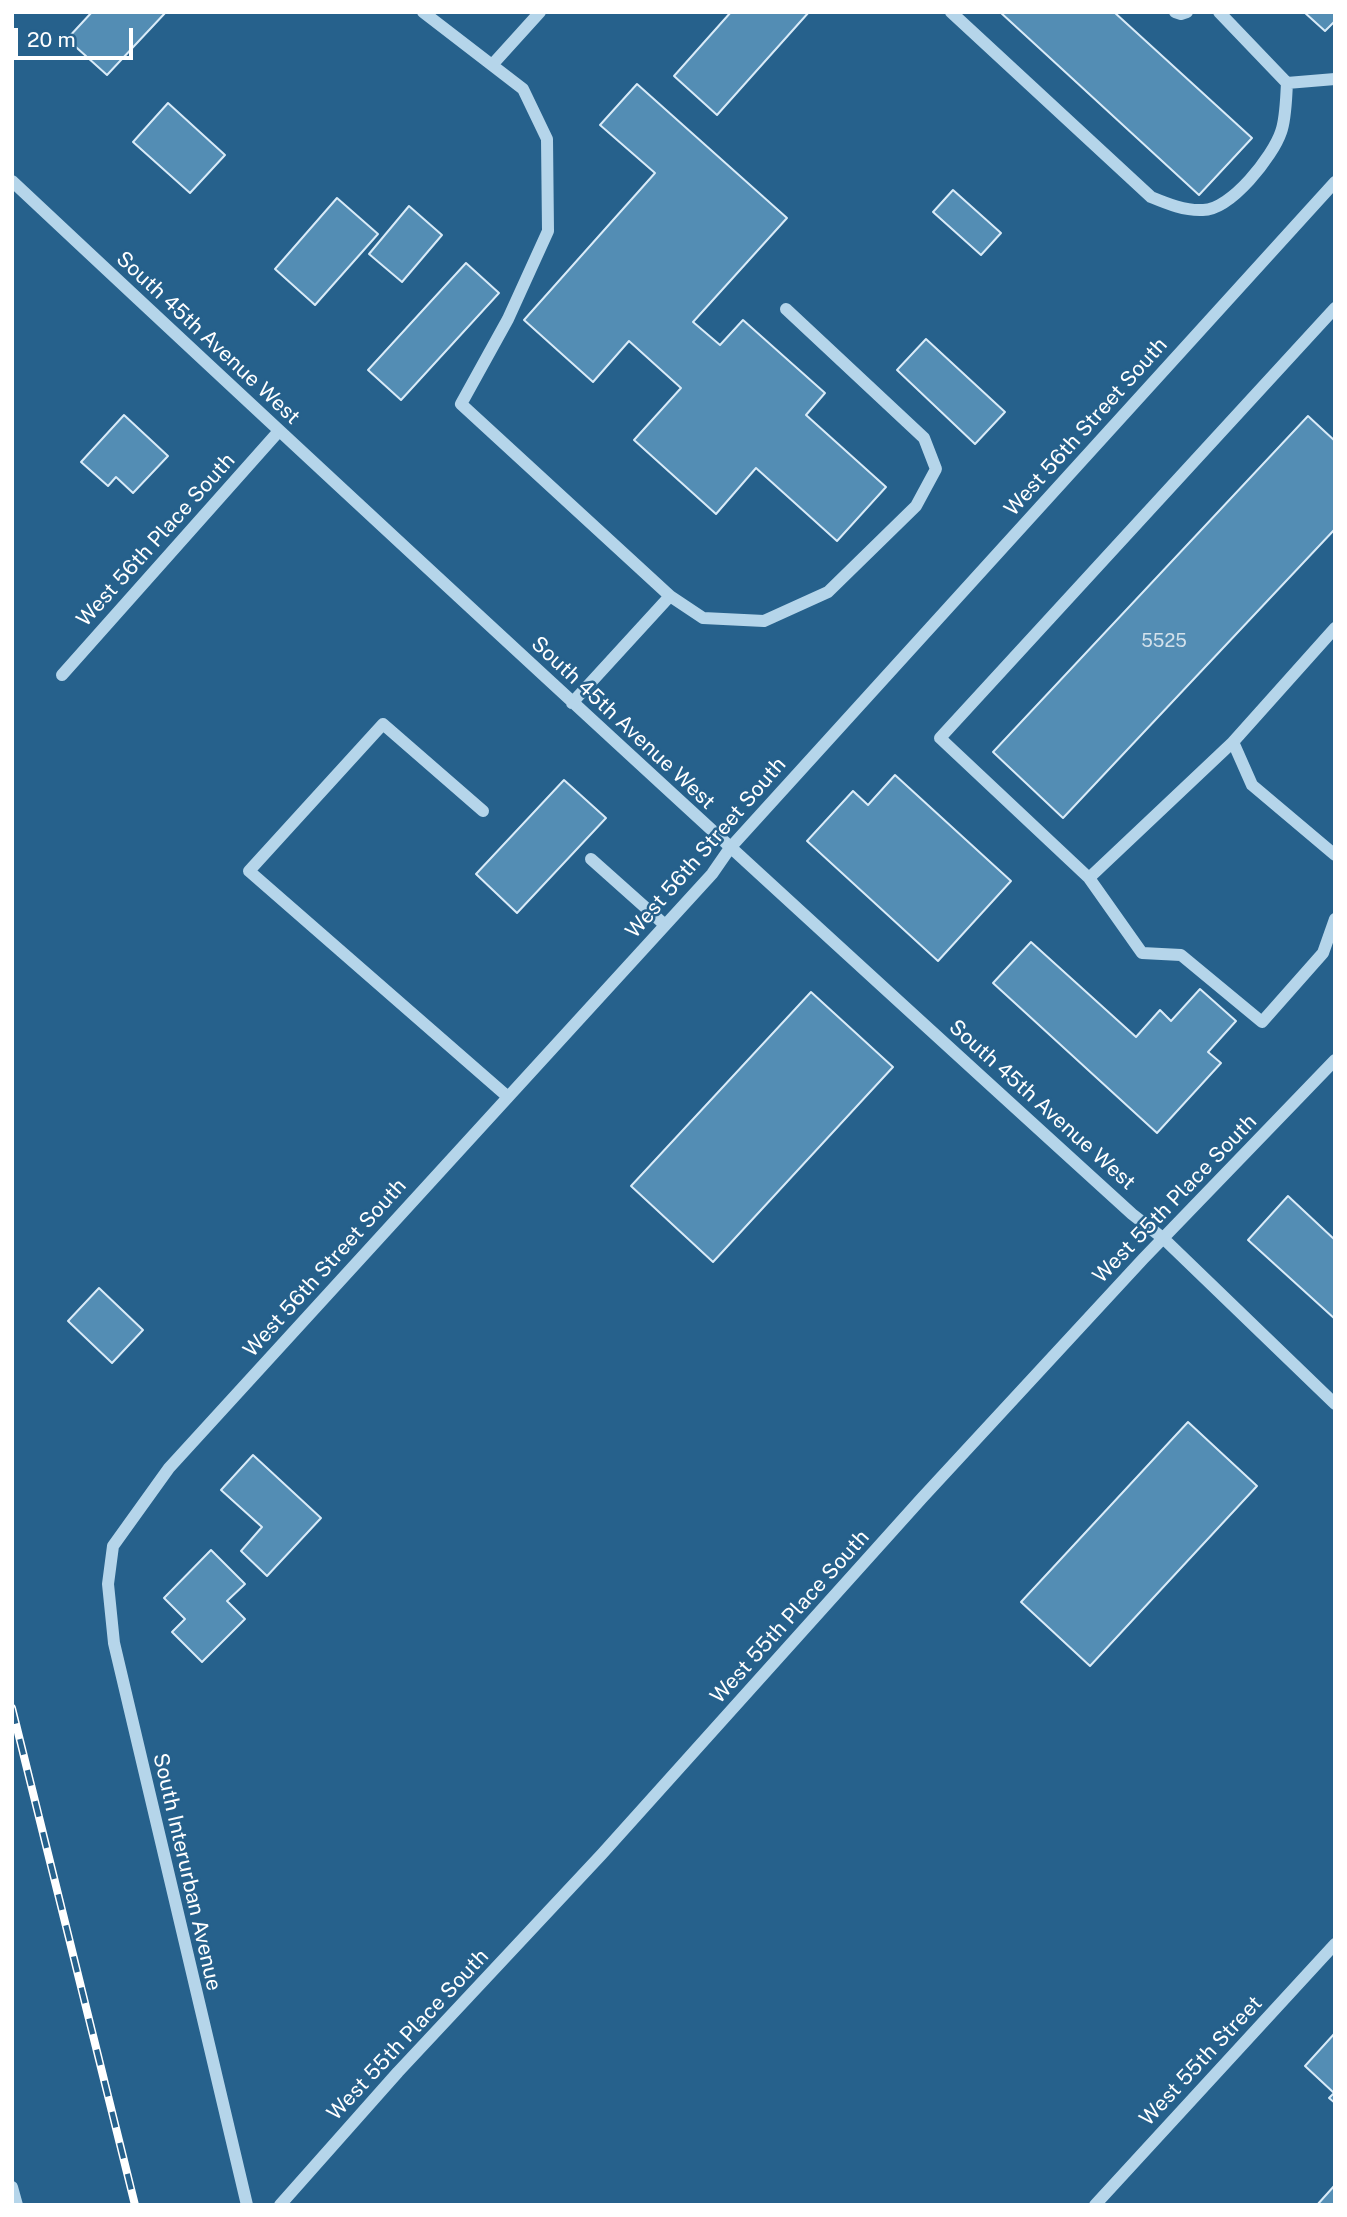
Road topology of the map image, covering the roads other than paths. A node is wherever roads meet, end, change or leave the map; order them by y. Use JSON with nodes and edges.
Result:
{"nodes":[{"id":1,"x":423,"y":12,"type":"edge"},
{"id":2,"x":540,"y":12,"type":"edge"},
{"id":3,"x":951,"y":12,"type":"edge"},
{"id":4,"x":1175,"y":12,"type":"edge"},
{"id":5,"x":1187,"y":12,"type":"edge"},
{"id":6,"x":1219,"y":12,"type":"edge"},
{"id":7,"x":492,"y":65,"type":"junction"},
{"id":8,"x":1335,"y":79,"type":"edge"},
{"id":9,"x":1287,"y":83,"type":"junction"},
{"id":10,"x":12,"y":181,"type":"edge"},
{"id":11,"x":1335,"y":182,"type":"edge"},
{"id":12,"x":1335,"y":308,"type":"edge"},
{"id":13,"x":786,"y":309,"type":"dead end"},
{"id":14,"x":279,"y":431,"type":"junction"},
{"id":15,"x":670,"y":596,"type":"junction"},
{"id":16,"x":1335,"y":628,"type":"edge"},
{"id":17,"x":62,"y":675,"type":"dead end"},
{"id":18,"x":572,"y":703,"type":"junction"},
{"id":19,"x":1233,"y":742,"type":"junction"},
{"id":20,"x":483,"y":811,"type":"dead end"},
{"id":21,"x":730,"y":848,"type":"junction"},
{"id":22,"x":1335,"y":855,"type":"edge"},
{"id":23,"x":591,"y":859,"type":"dead end"},
{"id":24,"x":1089,"y":878,"type":"junction"},
{"id":25,"x":1335,"y":919,"type":"edge"},
{"id":26,"x":665,"y":925,"type":"junction"},
{"id":27,"x":1335,"y":1060,"type":"edge"},
{"id":28,"x":508,"y":1097,"type":"junction"},
{"id":29,"x":1164,"y":1239,"type":"junction"},
{"id":30,"x":1335,"y":1404,"type":"edge"},
{"id":31,"x":113,"y":1545,"type":"joint"},
{"id":32,"x":1335,"y":1944,"type":"edge"},
{"id":33,"x":12,"y":2187,"type":"edge"},
{"id":34,"x":17,"y":2205,"type":"edge"},
{"id":35,"x":247,"y":2205,"type":"edge"},
{"id":36,"x":280,"y":2205,"type":"edge"},
{"id":37,"x":1095,"y":2205,"type":"edge"}],
"edges":[{"from":1,"to":7,"type":"street"},
{"from":2,"to":7,"type":"street"},
{"from":3,"to":9,"type":"street"},
{"from":4,"to":5,"type":"street"},
{"from":6,"to":9,"type":"street"},
{"from":7,"to":15,"type":"street"},
{"from":8,"to":9,"type":"street"},
{"from":10,"to":14,"type":"street","name":"South 45th Avenue West"},
{"from":11,"to":21,"type":"street","name":"West 56th Street South"},
{"from":12,"to":24,"type":"street"},
{"from":13,"to":15,"type":"street"},
{"from":14,"to":17,"type":"street","name":"West 56th Place South"},
{"from":14,"to":18,"type":"street","name":"South 45th Avenue West"},
{"from":15,"to":18,"type":"street"},
{"from":16,"to":19,"type":"street"},
{"from":18,"to":21,"type":"street","name":"South 45th Avenue West"},
{"from":19,"to":22,"type":"street"},
{"from":19,"to":24,"type":"street"},
{"from":20,"to":28,"type":"street"},
{"from":21,"to":26,"type":"street","name":"West 56th Street South"},
{"from":21,"to":29,"type":"street","name":"South 45th Avenue West"},
{"from":23,"to":26,"type":"street"},
{"from":24,"to":25,"type":"street"},
{"from":26,"to":28,"type":"street","name":"West 56th Street South"},
{"from":27,"to":29,"type":"street","name":"West 55th Place South"},
{"from":28,"to":31,"type":"street","name":"West 56th Street South"},
{"from":29,"to":30,"type":"street","name":"South 45th Avenue West"},
{"from":29,"to":36,"type":"street","name":"West 55th Place South"},
{"from":31,"to":35,"type":"street","name":"South Interurban Avenue"},
{"from":32,"to":37,"type":"street","name":"West 55th Street"},
{"from":33,"to":34,"type":"street"}]}
